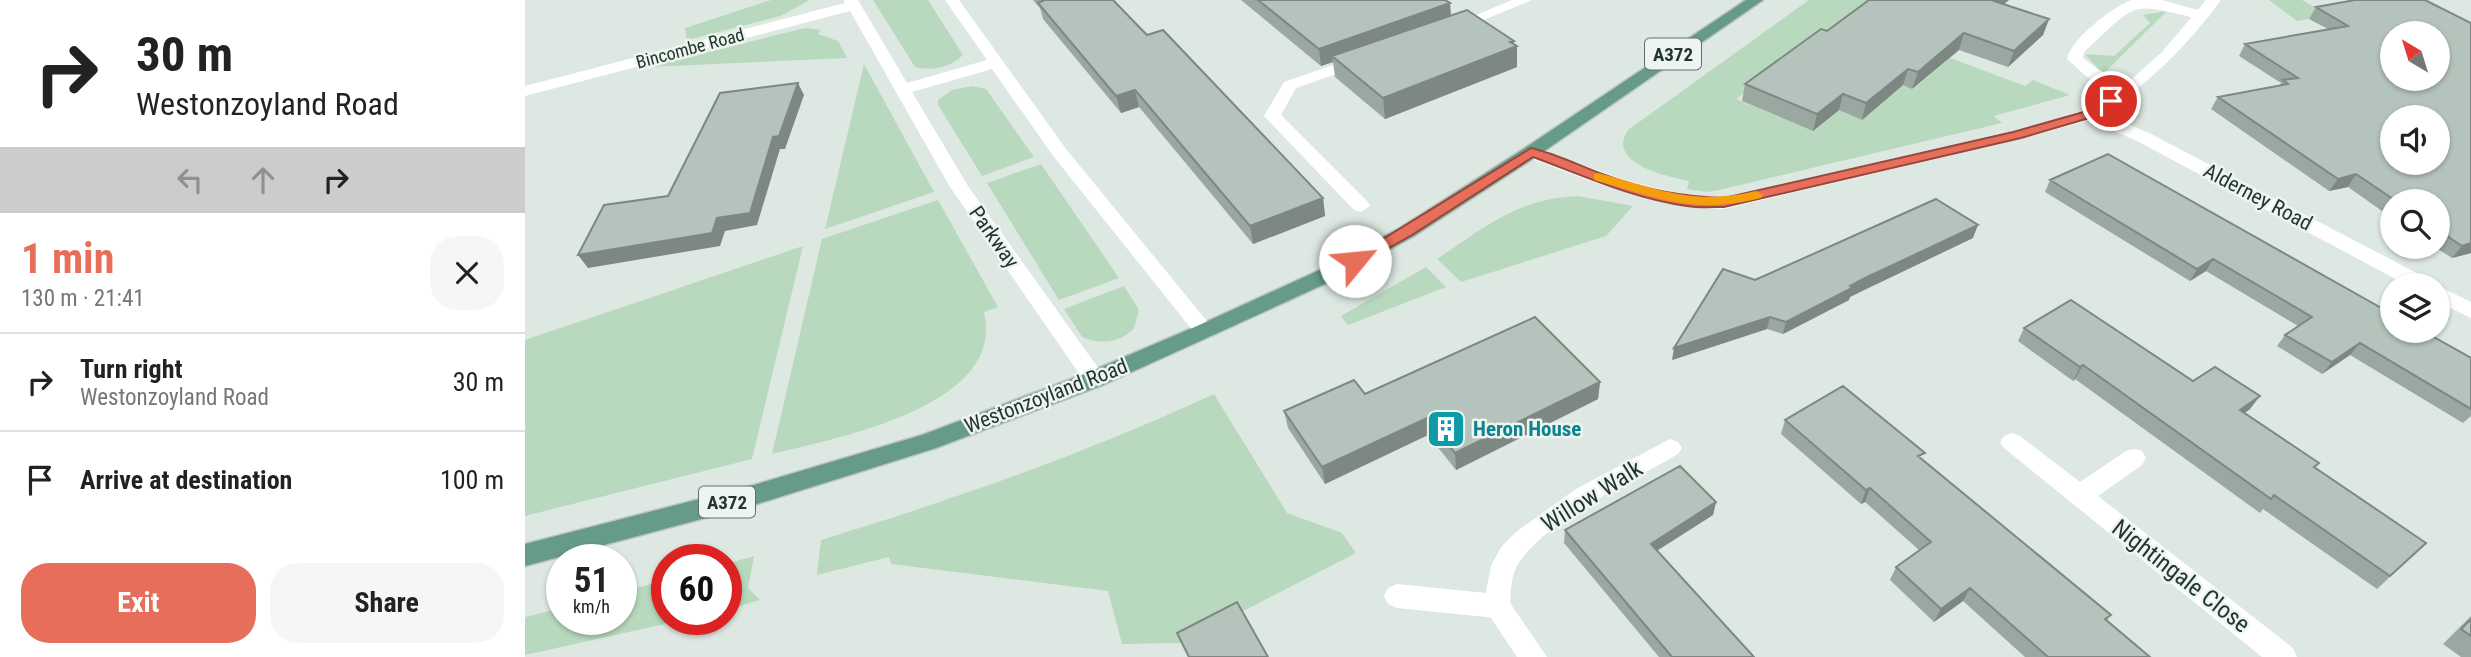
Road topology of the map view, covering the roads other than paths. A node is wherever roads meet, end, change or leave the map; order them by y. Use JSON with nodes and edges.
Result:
{"nodes":[{"id":1,"x":952,"y":0,"type":"edge"},
{"id":2,"x":1525,"y":0,"type":"edge"},
{"id":3,"x":1756,"y":0,"type":"edge"},
{"id":4,"x":2214,"y":0,"type":"edge"},
{"id":5,"x":853,"y":2,"type":"edge"},
{"id":6,"x":2203,"y":16,"type":"junction"},
{"id":7,"x":1442,"y":32,"type":"edge"},
{"id":8,"x":1378,"y":54,"type":"edge"},
{"id":9,"x":998,"y":62,"type":"junction"},
{"id":10,"x":2130,"y":89,"type":"junction"},
{"id":11,"x":902,"y":90,"type":"junction"},
{"id":12,"x":525,"y":91,"type":"edge"},
{"id":13,"x":2091,"y":114,"type":"junction"},
{"id":14,"x":1531,"y":152,"type":"junction"},
{"id":15,"x":1361,"y":205,"type":"dead end"},
{"id":16,"x":2400,"y":273,"type":"edge"},
{"id":17,"x":2450,"y":300,"type":"edge"},
{"id":18,"x":2471,"y":311,"type":"edge"},
{"id":19,"x":1204,"y":331,"type":"junction"},
{"id":20,"x":1095,"y":379,"type":"junction"},
{"id":21,"x":2012,"y":442,"type":"dead end"},
{"id":22,"x":1670,"y":449,"type":"dead end"},
{"id":23,"x":2134,"y":458,"type":"dead end"},
{"id":24,"x":2080,"y":496,"type":"junction"},
{"id":25,"x":525,"y":555,"type":"edge"},
{"id":26,"x":1397,"y":596,"type":"dead end"},
{"id":27,"x":1496,"y":606,"type":"junction"},
{"id":28,"x":1533,"y":657,"type":"edge"},
{"id":29,"x":2283,"y":657,"type":"edge"}],
"edges":[{"from":1,"to":9,"type":"street"},
{"from":2,"to":7,"type":"street"},
{"from":3,"to":14,"type":"main road","name":"Westonzoyland Road","number":"A372"},
{"from":4,"to":6,"type":"street"},
{"from":5,"to":11,"type":"street","name":"Parkway"},
{"from":5,"to":12,"type":"street","name":"Bincombe Road"},
{"from":6,"to":10,"type":"street"},
{"from":6,"to":10,"type":"street"},
{"from":8,"to":15,"type":"street"},
{"from":9,"to":11,"type":"street"},
{"from":9,"to":19,"type":"street"},
{"from":10,"to":13,"type":"street"},
{"from":11,"to":20,"type":"street","name":"Parkway"},
{"from":13,"to":14,"type":"street"},
{"from":13,"to":16,"type":"street","name":"Alderney Road"},
{"from":14,"to":19,"type":"main road","name":"Westonzoyland Road","number":"A372"},
{"from":17,"to":18,"type":"street"},
{"from":19,"to":20,"type":"main road","name":"Westonzoyland Road","number":"A372"},
{"from":20,"to":25,"type":"main road","name":"Westonzoyland Road","number":"A372"},
{"from":21,"to":24,"type":"street","name":"Nightingale Close"},
{"from":22,"to":27,"type":"street","name":"Willow Walk"},
{"from":23,"to":24,"type":"street"},
{"from":24,"to":29,"type":"street","name":"Nightingale Close"},
{"from":26,"to":27,"type":"street"},
{"from":27,"to":28,"type":"street"}]}
